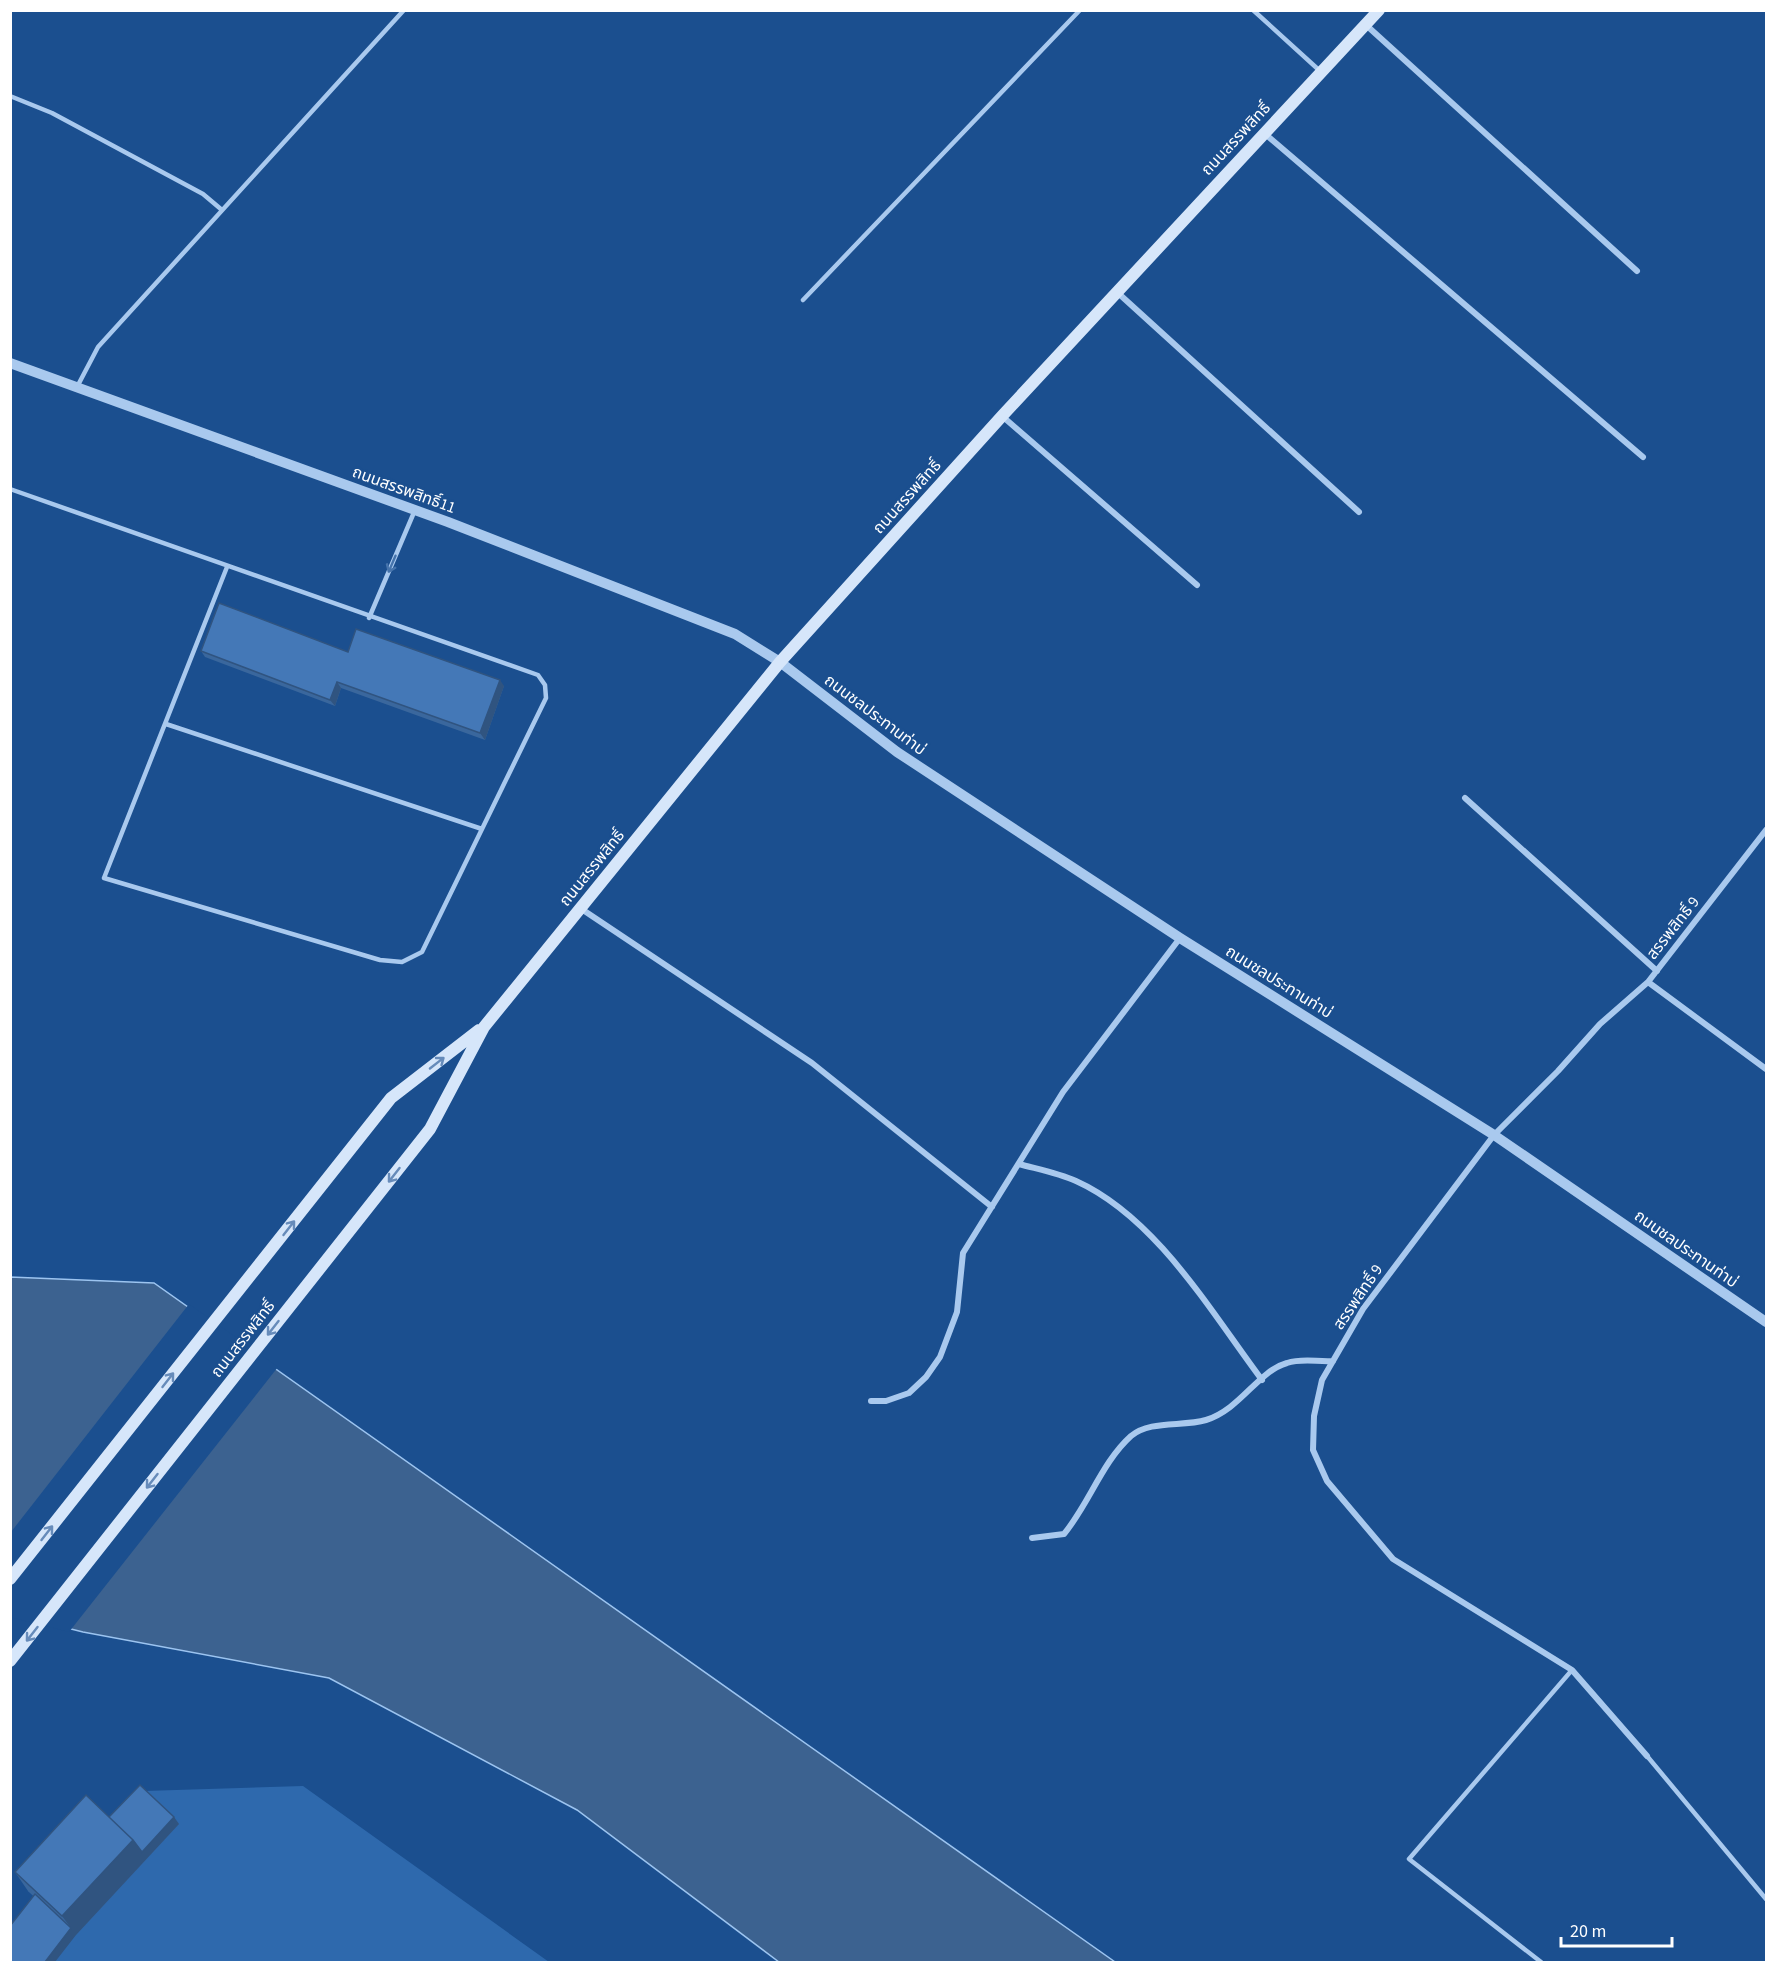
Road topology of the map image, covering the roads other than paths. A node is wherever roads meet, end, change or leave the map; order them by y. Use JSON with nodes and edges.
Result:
{"nodes":[{"id":1,"x":404,"y":10,"type":"edge"},
{"id":2,"x":1080,"y":10,"type":"edge"},
{"id":3,"x":1253,"y":10,"type":"edge"},
{"id":4,"x":1379,"y":10,"type":"edge"},
{"id":5,"x":1366,"y":25,"type":"junction"},
{"id":6,"x":1320,"y":72,"type":"junction"},
{"id":7,"x":10,"y":96,"type":"edge"},
{"id":8,"x":1264,"y":133,"type":"junction"},
{"id":9,"x":222,"y":210,"type":"junction"},
{"id":10,"x":1637,"y":272,"type":"dead end"},
{"id":11,"x":1118,"y":293,"type":"junction"},
{"id":12,"x":803,"y":300,"type":"dead end"},
{"id":13,"x":10,"y":363,"type":"edge"},
{"id":14,"x":77,"y":387,"type":"junction"},
{"id":15,"x":1002,"y":416,"type":"junction"},
{"id":16,"x":1643,"y":457,"type":"dead end"},
{"id":17,"x":10,"y":489,"type":"edge"},
{"id":18,"x":415,"y":510,"type":"junction"},
{"id":19,"x":1359,"y":512,"type":"dead end"},
{"id":20,"x":227,"y":567,"type":"junction"},
{"id":21,"x":1197,"y":585,"type":"dead end"},
{"id":22,"x":369,"y":618,"type":"junction"},
{"id":23,"x":780,"y":662,"type":"junction"},
{"id":24,"x":166,"y":724,"type":"junction"},
{"id":25,"x":1465,"y":798,"type":"dead end"},
{"id":26,"x":482,"y":829,"type":"junction"},
{"id":27,"x":1767,"y":830,"type":"edge"},
{"id":28,"x":580,"y":908,"type":"junction"},
{"id":29,"x":1180,"y":938,"type":"junction"},
{"id":30,"x":1657,"y":971,"type":"junction"},
{"id":31,"x":1648,"y":982,"type":"junction"},
{"id":32,"x":484,"y":1027,"type":"junction"},
{"id":33,"x":1767,"y":1069,"type":"edge"},
{"id":34,"x":1494,"y":1135,"type":"junction"},
{"id":35,"x":1019,"y":1164,"type":"junction"},
{"id":36,"x":992,"y":1207,"type":"junction"},
{"id":37,"x":1767,"y":1322,"type":"edge"},
{"id":38,"x":1333,"y":1361,"type":"junction"},
{"id":39,"x":1262,"y":1380,"type":"junction"},
{"id":40,"x":871,"y":1401,"type":"dead end"},
{"id":41,"x":1032,"y":1539,"type":"dead end"},
{"id":42,"x":10,"y":1579,"type":"edge"},
{"id":43,"x":10,"y":1660,"type":"edge"},
{"id":44,"x":1572,"y":1670,"type":"junction"},
{"id":45,"x":1647,"y":1755,"type":"joint"},
{"id":46,"x":1767,"y":1899,"type":"edge"},
{"id":47,"x":1541,"y":1962,"type":"edge"}],
"edges":[{"from":1,"to":9,"type":"lane"},
{"from":2,"to":12,"type":"lane"},
{"from":3,"to":6,"type":"lane"},
{"from":4,"to":5,"type":"main road","name":"ถนนสรรพสิทธิ์"},
{"from":5,"to":6,"type":"main road","name":"ถนนสรรพสิทธิ์"},
{"from":5,"to":10,"type":"street"},
{"from":6,"to":8,"type":"main road","name":"ถนนสรรพสิทธิ์"},
{"from":7,"to":9,"type":"lane"},
{"from":8,"to":11,"type":"main road","name":"ถนนสรรพสิทธิ์"},
{"from":8,"to":16,"type":"street"},
{"from":9,"to":14,"type":"lane"},
{"from":11,"to":15,"type":"main road","name":"ถนนสรรพสิทธิ์"},
{"from":11,"to":19,"type":"street"},
{"from":13,"to":14,"type":"street","name":"ถนนสรรพสิทธิ์11"},
{"from":14,"to":18,"type":"street","name":"ถนนสรรพสิทธิ์11"},
{"from":15,"to":21,"type":"street"},
{"from":15,"to":23,"type":"main road","name":"ถนนสรรพสิทธิ์"},
{"from":17,"to":20,"type":"lane"},
{"from":18,"to":22,"type":"lane","one_way":true},
{"from":18,"to":23,"type":"street","name":"ถนนสรรพสิทธิ์11"},
{"from":20,"to":22,"type":"lane"},
{"from":20,"to":24,"type":"lane"},
{"from":22,"to":26,"type":"lane"},
{"from":23,"to":28,"type":"main road","name":"ถนนสรรพสิทธิ์"},
{"from":23,"to":29,"type":"street","name":"ถนนชลประทานท่าบ่"},
{"from":24,"to":26,"type":"lane"},
{"from":24,"to":26,"type":"lane"},
{"from":25,"to":30,"type":"street"},
{"from":27,"to":30,"type":"street","name":"สรรพสิทธิ์ 9"},
{"from":28,"to":32,"type":"main road","name":"ถนนสรรพสิทธิ์"},
{"from":28,"to":36,"type":"street"},
{"from":29,"to":34,"type":"street","name":"ถนนชลประทานท่าบ่"},
{"from":29,"to":35,"type":"street"},
{"from":30,"to":31,"type":"street","name":"สรรพสิทธิ์ 9"},
{"from":31,"to":33,"type":"street"},
{"from":31,"to":34,"type":"street","name":"สรรพสิทธิ์ 9"},
{"from":42,"to":32,"type":"main road","name":"ถนนสรรพสิทธิ์","one_way":true},
{"from":32,"to":43,"type":"main road","name":"ถนนสรรพสิทธิ์","one_way":true},
{"from":34,"to":37,"type":"street","name":"ถนนชลประทานท่าบ่"},
{"from":34,"to":38,"type":"street","name":"สรรพสิทธิ์ 9"},
{"from":35,"to":36,"type":"street"},
{"from":35,"to":39,"type":"street"},
{"from":36,"to":40,"type":"street"},
{"from":38,"to":39,"type":"street"},
{"from":38,"to":44,"type":"street","name":"สรรพสิทธิ์ 9"},
{"from":39,"to":41,"type":"street"},
{"from":44,"to":45,"type":"street","name":"สรรพสิทธิ์ 9"},
{"from":44,"to":47,"type":"lane"},
{"from":45,"to":46,"type":"lane"}]}
